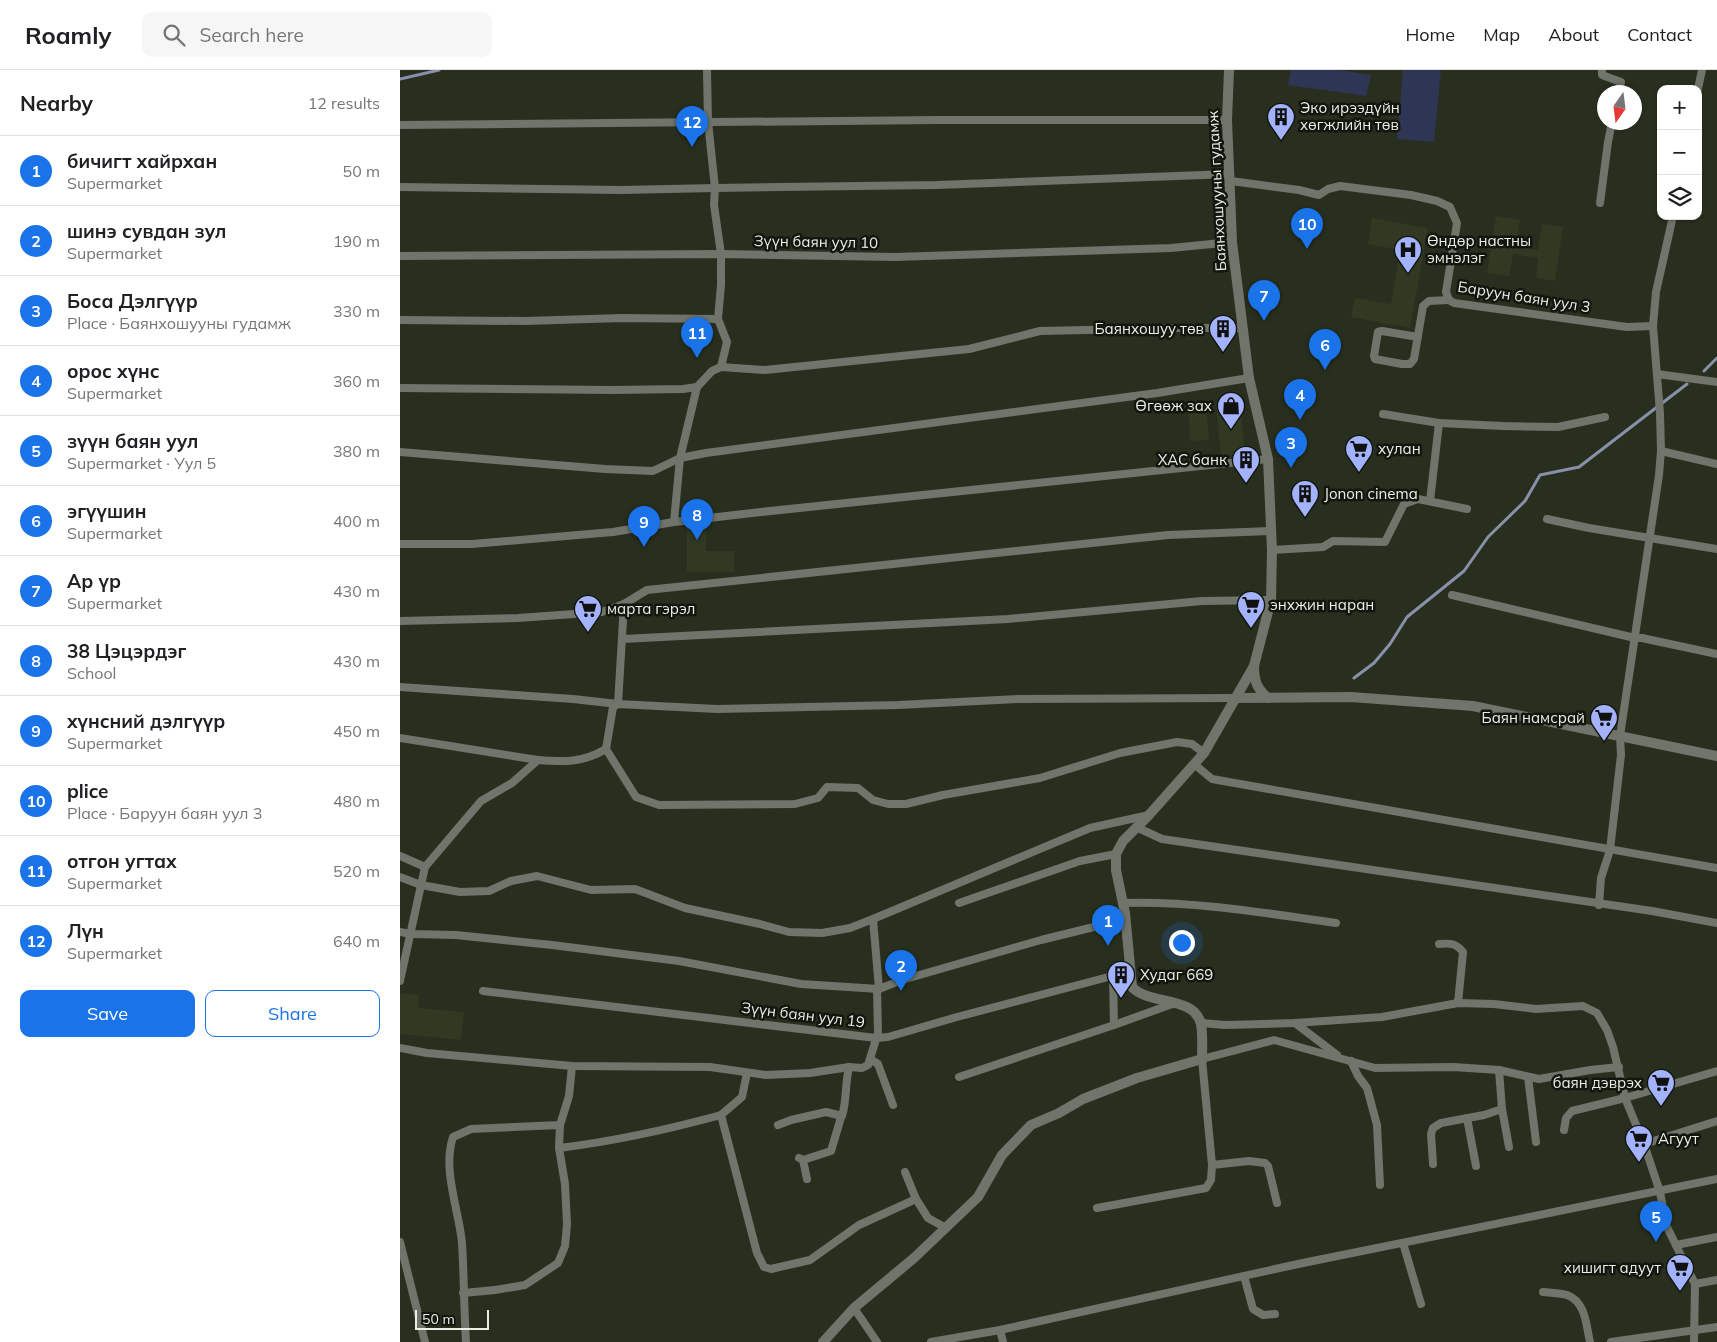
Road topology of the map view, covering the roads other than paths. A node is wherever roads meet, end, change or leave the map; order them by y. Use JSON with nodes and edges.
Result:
{"nodes":[{"id":1,"x":707,"y":70,"type":"edge"},
{"id":2,"x":1229,"y":70,"type":"edge"},
{"id":3,"x":1602,"y":70,"type":"edge"},
{"id":4,"x":1702,"y":70,"type":"edge"},
{"id":5,"x":1620,"y":85,"type":"edge"},
{"id":6,"x":1699,"y":85,"type":"edge"},
{"id":7,"x":1227,"y":120,"type":"junction"},
{"id":8,"x":708,"y":122,"type":"junction"},
{"id":9,"x":400,"y":125,"type":"edge"},
{"id":10,"x":1610,"y":130,"type":"edge"},
{"id":11,"x":1231,"y":177,"type":"junction"},
{"id":12,"x":400,"y":187,"type":"edge"},
{"id":13,"x":715,"y":188,"type":"junction"},
{"id":14,"x":1600,"y":203,"type":"dead end"},
{"id":15,"x":1671,"y":220,"type":"edge"},
{"id":16,"x":1232,"y":242,"type":"junction"},
{"id":17,"x":721,"y":254,"type":"junction"},
{"id":18,"x":400,"y":256,"type":"edge"},
{"id":19,"x":1449,"y":300,"type":"junction"},
{"id":20,"x":718,"y":319,"type":"junction"},
{"id":21,"x":400,"y":320,"type":"edge"},
{"id":22,"x":1653,"y":326,"type":"junction"},
{"id":23,"x":1244,"y":328,"type":"junction"},
{"id":24,"x":1418,"y":337,"type":"junction"},
{"id":25,"x":721,"y":367,"type":"junction"},
{"id":26,"x":1657,"y":374,"type":"junction"},
{"id":27,"x":1249,"y":378,"type":"junction"},
{"id":28,"x":1717,"y":382,"type":"edge"},
{"id":29,"x":697,"y":387,"type":"junction"},
{"id":30,"x":400,"y":388,"type":"edge"},
{"id":31,"x":1383,"y":414,"type":"dead end"},
{"id":32,"x":1605,"y":417,"type":"dead end"},
{"id":33,"x":1439,"y":423,"type":"junction"},
{"id":34,"x":1661,"y":451,"type":"junction"},
{"id":35,"x":400,"y":452,"type":"edge"},
{"id":36,"x":680,"y":458,"type":"junction"},
{"id":37,"x":1268,"y":459,"type":"junction"},
{"id":38,"x":1717,"y":464,"type":"edge"},
{"id":39,"x":1430,"y":501,"type":"junction"},
{"id":40,"x":1467,"y":509,"type":"dead end"},
{"id":41,"x":1547,"y":518,"type":"dead end"},
{"id":42,"x":674,"y":522,"type":"junction"},
{"id":43,"x":1270,"y":531,"type":"junction"},
{"id":44,"x":1651,"y":538,"type":"junction"},
{"id":45,"x":400,"y":544,"type":"edge"},
{"id":46,"x":1717,"y":549,"type":"edge"},
{"id":47,"x":1272,"y":550,"type":"junction"},
{"id":48,"x":1452,"y":595,"type":"dead end"},
{"id":49,"x":1271,"y":600,"type":"junction"},
{"id":50,"x":624,"y":604,"type":"junction"},
{"id":51,"x":400,"y":621,"type":"edge"},
{"id":52,"x":1635,"y":638,"type":"junction"},
{"id":53,"x":623,"y":639,"type":"junction"},
{"id":54,"x":1717,"y":654,"type":"edge"},
{"id":55,"x":1254,"y":666,"type":"junction"},
{"id":56,"x":400,"y":687,"type":"edge"},
{"id":57,"x":1235,"y":698,"type":"junction"},
{"id":58,"x":1268,"y":698,"type":"junction"},
{"id":59,"x":618,"y":704,"type":"junction"},
{"id":60,"x":1620,"y":736,"type":"junction"},
{"id":61,"x":400,"y":738,"type":"edge"},
{"id":62,"x":606,"y":749,"type":"junction"},
{"id":63,"x":1204,"y":754,"type":"junction"},
{"id":64,"x":1717,"y":756,"type":"edge"},
{"id":65,"x":538,"y":760,"type":"junction"},
{"id":66,"x":1194,"y":764,"type":"junction"},
{"id":67,"x":1149,"y":815,"type":"junction"},
{"id":68,"x":1136,"y":827,"type":"junction"},
{"id":69,"x":1610,"y":850,"type":"junction"},
{"id":70,"x":1116,"y":854,"type":"junction"},
{"id":71,"x":400,"y":856,"type":"edge"},
{"id":72,"x":426,"y":867,"type":"junction"},
{"id":73,"x":1717,"y":868,"type":"edge"},
{"id":74,"x":400,"y":877,"type":"edge"},
{"id":75,"x":421,"y":885,"type":"junction"},
{"id":76,"x":959,"y":903,"type":"dead end"},
{"id":77,"x":1599,"y":905,"type":"junction"},
{"id":78,"x":1125,"y":908,"type":"junction"},
{"id":79,"x":873,"y":919,"type":"junction"},
{"id":80,"x":1336,"y":923,"type":"dead end"},
{"id":81,"x":1717,"y":923,"type":"edge"},
{"id":82,"x":400,"y":932,"type":"edge"},
{"id":83,"x":411,"y":934,"type":"junction"},
{"id":84,"x":1439,"y":944,"type":"dead end"},
{"id":85,"x":1131,"y":971,"type":"junction"},
{"id":86,"x":1113,"y":976,"type":"junction"},
{"id":87,"x":400,"y":981,"type":"edge"},
{"id":88,"x":878,"y":989,"type":"junction"},
{"id":89,"x":483,"y":991,"type":"dead end"},
{"id":90,"x":1175,"y":1003,"type":"junction"},
{"id":91,"x":1458,"y":1003,"type":"junction"},
{"id":92,"x":1200,"y":1023,"type":"junction"},
{"id":93,"x":1295,"y":1023,"type":"junction"},
{"id":94,"x":1114,"y":1025,"type":"junction"},
{"id":95,"x":876,"y":1038,"type":"junction"},
{"id":96,"x":400,"y":1048,"type":"edge"},
{"id":97,"x":1342,"y":1058,"type":"junction"},
{"id":98,"x":1202,"y":1059,"type":"junction"},
{"id":99,"x":870,"y":1060,"type":"junction"},
{"id":100,"x":1351,"y":1061,"type":"junction"},
{"id":101,"x":572,"y":1066,"type":"junction"},
{"id":102,"x":849,"y":1067,"type":"junction"},
{"id":103,"x":1619,"y":1067,"type":"junction"},
{"id":104,"x":1499,"y":1070,"type":"junction"},
{"id":105,"x":1717,"y":1070,"type":"edge"},
{"id":106,"x":747,"y":1073,"type":"junction"},
{"id":107,"x":1528,"y":1077,"type":"junction"},
{"id":108,"x":959,"y":1078,"type":"dead end"},
{"id":109,"x":1625,"y":1098,"type":"junction"},
{"id":110,"x":893,"y":1105,"type":"dead end"},
{"id":111,"x":1502,"y":1109,"type":"junction"},
{"id":112,"x":842,"y":1114,"type":"junction"},
{"id":113,"x":721,"y":1115,"type":"junction"},
{"id":114,"x":1467,"y":1118,"type":"junction"},
{"id":115,"x":1717,"y":1121,"type":"edge"},
{"id":116,"x":560,"y":1125,"type":"junction"},
{"id":117,"x":778,"y":1125,"type":"dead end"},
{"id":118,"x":1564,"y":1130,"type":"dead end"},
{"id":119,"x":1536,"y":1142,"type":"dead end"},
{"id":120,"x":1644,"y":1144,"type":"junction"},
{"id":121,"x":1509,"y":1147,"type":"dead end"},
{"id":122,"x":559,"y":1148,"type":"junction"},
{"id":123,"x":1433,"y":1164,"type":"dead end"},
{"id":124,"x":1212,"y":1166,"type":"junction"},
{"id":125,"x":1476,"y":1166,"type":"dead end"},
{"id":126,"x":905,"y":1172,"type":"dead end"},
{"id":127,"x":1717,"y":1179,"type":"edge"},
{"id":128,"x":807,"y":1180,"type":"dead end"},
{"id":129,"x":1380,"y":1185,"type":"dead end"},
{"id":130,"x":1660,"y":1192,"type":"junction"},
{"id":131,"x":916,"y":1199,"type":"junction"},
{"id":132,"x":1278,"y":1203,"type":"dead end"},
{"id":133,"x":1097,"y":1208,"type":"dead end"},
{"id":134,"x":946,"y":1228,"type":"junction"},
{"id":135,"x":1717,"y":1237,"type":"edge"},
{"id":136,"x":400,"y":1242,"type":"edge"},
{"id":137,"x":1404,"y":1243,"type":"junction"},
{"id":138,"x":1676,"y":1245,"type":"junction"},
{"id":139,"x":1244,"y":1276,"type":"junction"},
{"id":140,"x":1717,"y":1280,"type":"edge"},
{"id":141,"x":1695,"y":1284,"type":"junction"},
{"id":142,"x":463,"y":1292,"type":"junction"},
{"id":143,"x":1544,"y":1292,"type":"dead end"},
{"id":144,"x":1421,"y":1304,"type":"dead end"},
{"id":145,"x":854,"y":1308,"type":"junction"},
{"id":146,"x":1275,"y":1314,"type":"dead end"},
{"id":147,"x":1717,"y":1327,"type":"edge"},
{"id":148,"x":1000,"y":1330,"type":"junction"},
{"id":149,"x":1693,"y":1330,"type":"junction"},
{"id":150,"x":424,"y":1342,"type":"edge"},
{"id":151,"x":466,"y":1342,"type":"edge"},
{"id":152,"x":823,"y":1342,"type":"edge"},
{"id":153,"x":877,"y":1342,"type":"edge"},
{"id":154,"x":931,"y":1342,"type":"edge"},
{"id":155,"x":1003,"y":1342,"type":"edge"},
{"id":156,"x":1590,"y":1342,"type":"edge"},
{"id":157,"x":1611,"y":1342,"type":"edge"},
{"id":158,"x":1694,"y":1342,"type":"edge"}],
"edges":[{"from":1,"to":8,"type":"street"},
{"from":2,"to":7,"type":"street","name":"Баянхошууны гудамж"},
{"from":3,"to":5,"type":"street"},
{"from":4,"to":6,"type":"street"},
{"from":7,"to":8,"type":"street"},
{"from":7,"to":11,"type":"street","name":"Баянхошууны гудамж"},
{"from":8,"to":9,"type":"street"},
{"from":8,"to":13,"type":"street"},
{"from":10,"to":14,"type":"street"},
{"from":11,"to":13,"type":"street"},
{"from":11,"to":16,"type":"street","name":"Баянхошууны гудамж"},
{"from":11,"to":19,"type":"street","name":"Баруун баян уул 3"},
{"from":12,"to":13,"type":"street"},
{"from":13,"to":17,"type":"street"},
{"from":15,"to":22,"type":"street"},
{"from":16,"to":17,"type":"street","name":"Зүүн баян уул 10"},
{"from":16,"to":23,"type":"street","name":"Баянхошууны гудамж"},
{"from":17,"to":18,"type":"street","name":"Зүүн баян уул 10"},
{"from":17,"to":20,"type":"street"},
{"from":19,"to":22,"type":"street","name":"Баруун баян уул 3"},
{"from":19,"to":24,"type":"street"},
{"from":20,"to":21,"type":"street"},
{"from":20,"to":25,"type":"street"},
{"from":22,"to":26,"type":"street"},
{"from":23,"to":25,"type":"street"},
{"from":23,"to":27,"type":"street","name":"Баянхошууны гудамж"},
{"from":24,"to":24,"type":"street"},
{"from":25,"to":29,"type":"street"},
{"from":26,"to":28,"type":"street"},
{"from":26,"to":34,"type":"street"},
{"from":27,"to":36,"type":"street"},
{"from":27,"to":37,"type":"street","name":"Баянхошууны гудамж"},
{"from":29,"to":30,"type":"street"},
{"from":29,"to":36,"type":"street"},
{"from":31,"to":33,"type":"street"},
{"from":32,"to":33,"type":"street"},
{"from":33,"to":39,"type":"street"},
{"from":34,"to":38,"type":"street"},
{"from":34,"to":44,"type":"street"},
{"from":35,"to":36,"type":"street"},
{"from":36,"to":42,"type":"street"},
{"from":37,"to":42,"type":"street"},
{"from":37,"to":43,"type":"street","name":"Баянхошууны гудамж"},
{"from":39,"to":40,"type":"street"},
{"from":39,"to":47,"type":"street"},
{"from":41,"to":44,"type":"street"},
{"from":42,"to":45,"type":"street"},
{"from":43,"to":47,"type":"street","name":"Баянхошууны гудамж"},
{"from":43,"to":50,"type":"street"},
{"from":44,"to":46,"type":"street"},
{"from":44,"to":52,"type":"street"},
{"from":47,"to":49,"type":"street","name":"Баянхошууны гудамж"},
{"from":48,"to":52,"type":"street"},
{"from":49,"to":53,"type":"street"},
{"from":49,"to":55,"type":"street","name":"Баянхошууны гудамж"},
{"from":50,"to":51,"type":"street"},
{"from":50,"to":53,"type":"street"},
{"from":52,"to":54,"type":"street"},
{"from":52,"to":60,"type":"street"},
{"from":53,"to":59,"type":"street"},
{"from":55,"to":57,"type":"street"},
{"from":55,"to":58,"type":"street"},
{"from":56,"to":59,"type":"street"},
{"from":57,"to":58,"type":"street"},
{"from":57,"to":59,"type":"street"},
{"from":57,"to":63,"type":"street"},
{"from":58,"to":60,"type":"street"},
{"from":59,"to":62,"type":"street"},
{"from":60,"to":64,"type":"street"},
{"from":60,"to":69,"type":"street"},
{"from":61,"to":65,"type":"street"},
{"from":62,"to":63,"type":"street"},
{"from":62,"to":65,"type":"street"},
{"from":63,"to":66,"type":"street"},
{"from":65,"to":72,"type":"street"},
{"from":66,"to":67,"type":"street"},
{"from":66,"to":69,"type":"street"},
{"from":67,"to":68,"type":"street"},
{"from":67,"to":79,"type":"street"},
{"from":68,"to":70,"type":"street"},
{"from":68,"to":77,"type":"street"},
{"from":69,"to":73,"type":"street"},
{"from":69,"to":77,"type":"street"},
{"from":70,"to":76,"type":"street"},
{"from":70,"to":78,"type":"street"},
{"from":71,"to":72,"type":"street"},
{"from":72,"to":75,"type":"street"},
{"from":74,"to":75,"type":"street"},
{"from":75,"to":79,"type":"street"},
{"from":75,"to":83,"type":"street"},
{"from":77,"to":81,"type":"street"},
{"from":78,"to":80,"type":"street"},
{"from":78,"to":85,"type":"street"},
{"from":78,"to":88,"type":"street"},
{"from":79,"to":88,"type":"street"},
{"from":82,"to":83,"type":"street"},
{"from":83,"to":87,"type":"street"},
{"from":83,"to":88,"type":"street"},
{"from":84,"to":91,"type":"street"},
{"from":85,"to":86,"type":"street","name":"Зүүн баян уул 19"},
{"from":85,"to":90,"type":"street"},
{"from":86,"to":94,"type":"street"},
{"from":86,"to":95,"type":"street","name":"Зүүн баян уул 19"},
{"from":88,"to":95,"type":"street"},
{"from":89,"to":95,"type":"street","name":"Зүүн баян уул 19"},
{"from":90,"to":92,"type":"street"},
{"from":90,"to":94,"type":"street"},
{"from":91,"to":93,"type":"street"},
{"from":91,"to":103,"type":"street"},
{"from":92,"to":93,"type":"street"},
{"from":92,"to":98,"type":"street"},
{"from":93,"to":97,"type":"street"},
{"from":94,"to":108,"type":"street"},
{"from":95,"to":99,"type":"street"},
{"from":96,"to":101,"type":"street"},
{"from":97,"to":98,"type":"street"},
{"from":97,"to":100,"type":"street"},
{"from":98,"to":124,"type":"street"},
{"from":98,"to":134,"type":"street"},
{"from":99,"to":102,"type":"street"},
{"from":99,"to":110,"type":"street"},
{"from":100,"to":104,"type":"street"},
{"from":100,"to":129,"type":"street"},
{"from":101,"to":106,"type":"street"},
{"from":101,"to":116,"type":"street"},
{"from":102,"to":106,"type":"street"},
{"from":102,"to":112,"type":"street"},
{"from":103,"to":107,"type":"street"},
{"from":103,"to":109,"type":"street"},
{"from":104,"to":107,"type":"street"},
{"from":104,"to":111,"type":"street"},
{"from":105,"to":109,"type":"street"},
{"from":106,"to":113,"type":"street"},
{"from":107,"to":119,"type":"street"},
{"from":109,"to":118,"type":"street"},
{"from":109,"to":120,"type":"street"},
{"from":111,"to":114,"type":"street"},
{"from":111,"to":121,"type":"street"},
{"from":112,"to":117,"type":"street"},
{"from":112,"to":128,"type":"street"},
{"from":113,"to":122,"type":"street"},
{"from":113,"to":131,"type":"street"},
{"from":114,"to":123,"type":"street"},
{"from":114,"to":125,"type":"street"},
{"from":115,"to":120,"type":"street"},
{"from":116,"to":122,"type":"street"},
{"from":116,"to":142,"type":"street"},
{"from":120,"to":130,"type":"street"},
{"from":122,"to":142,"type":"street"},
{"from":124,"to":132,"type":"street"},
{"from":124,"to":133,"type":"street"},
{"from":126,"to":131,"type":"street"},
{"from":127,"to":130,"type":"street"},
{"from":130,"to":137,"type":"street"},
{"from":130,"to":138,"type":"street"},
{"from":131,"to":134,"type":"street"},
{"from":134,"to":145,"type":"street"},
{"from":135,"to":138,"type":"street"},
{"from":136,"to":150,"type":"street"},
{"from":137,"to":139,"type":"street"},
{"from":137,"to":144,"type":"street"},
{"from":138,"to":141,"type":"street"},
{"from":139,"to":146,"type":"street"},
{"from":139,"to":148,"type":"street"},
{"from":140,"to":141,"type":"street"},
{"from":141,"to":149,"type":"street"},
{"from":142,"to":151,"type":"street"},
{"from":143,"to":156,"type":"street"},
{"from":145,"to":152,"type":"street"},
{"from":145,"to":153,"type":"street"},
{"from":147,"to":149,"type":"street"},
{"from":148,"to":154,"type":"street"},
{"from":148,"to":155,"type":"street"},
{"from":149,"to":157,"type":"street"},
{"from":149,"to":158,"type":"street"}]}
